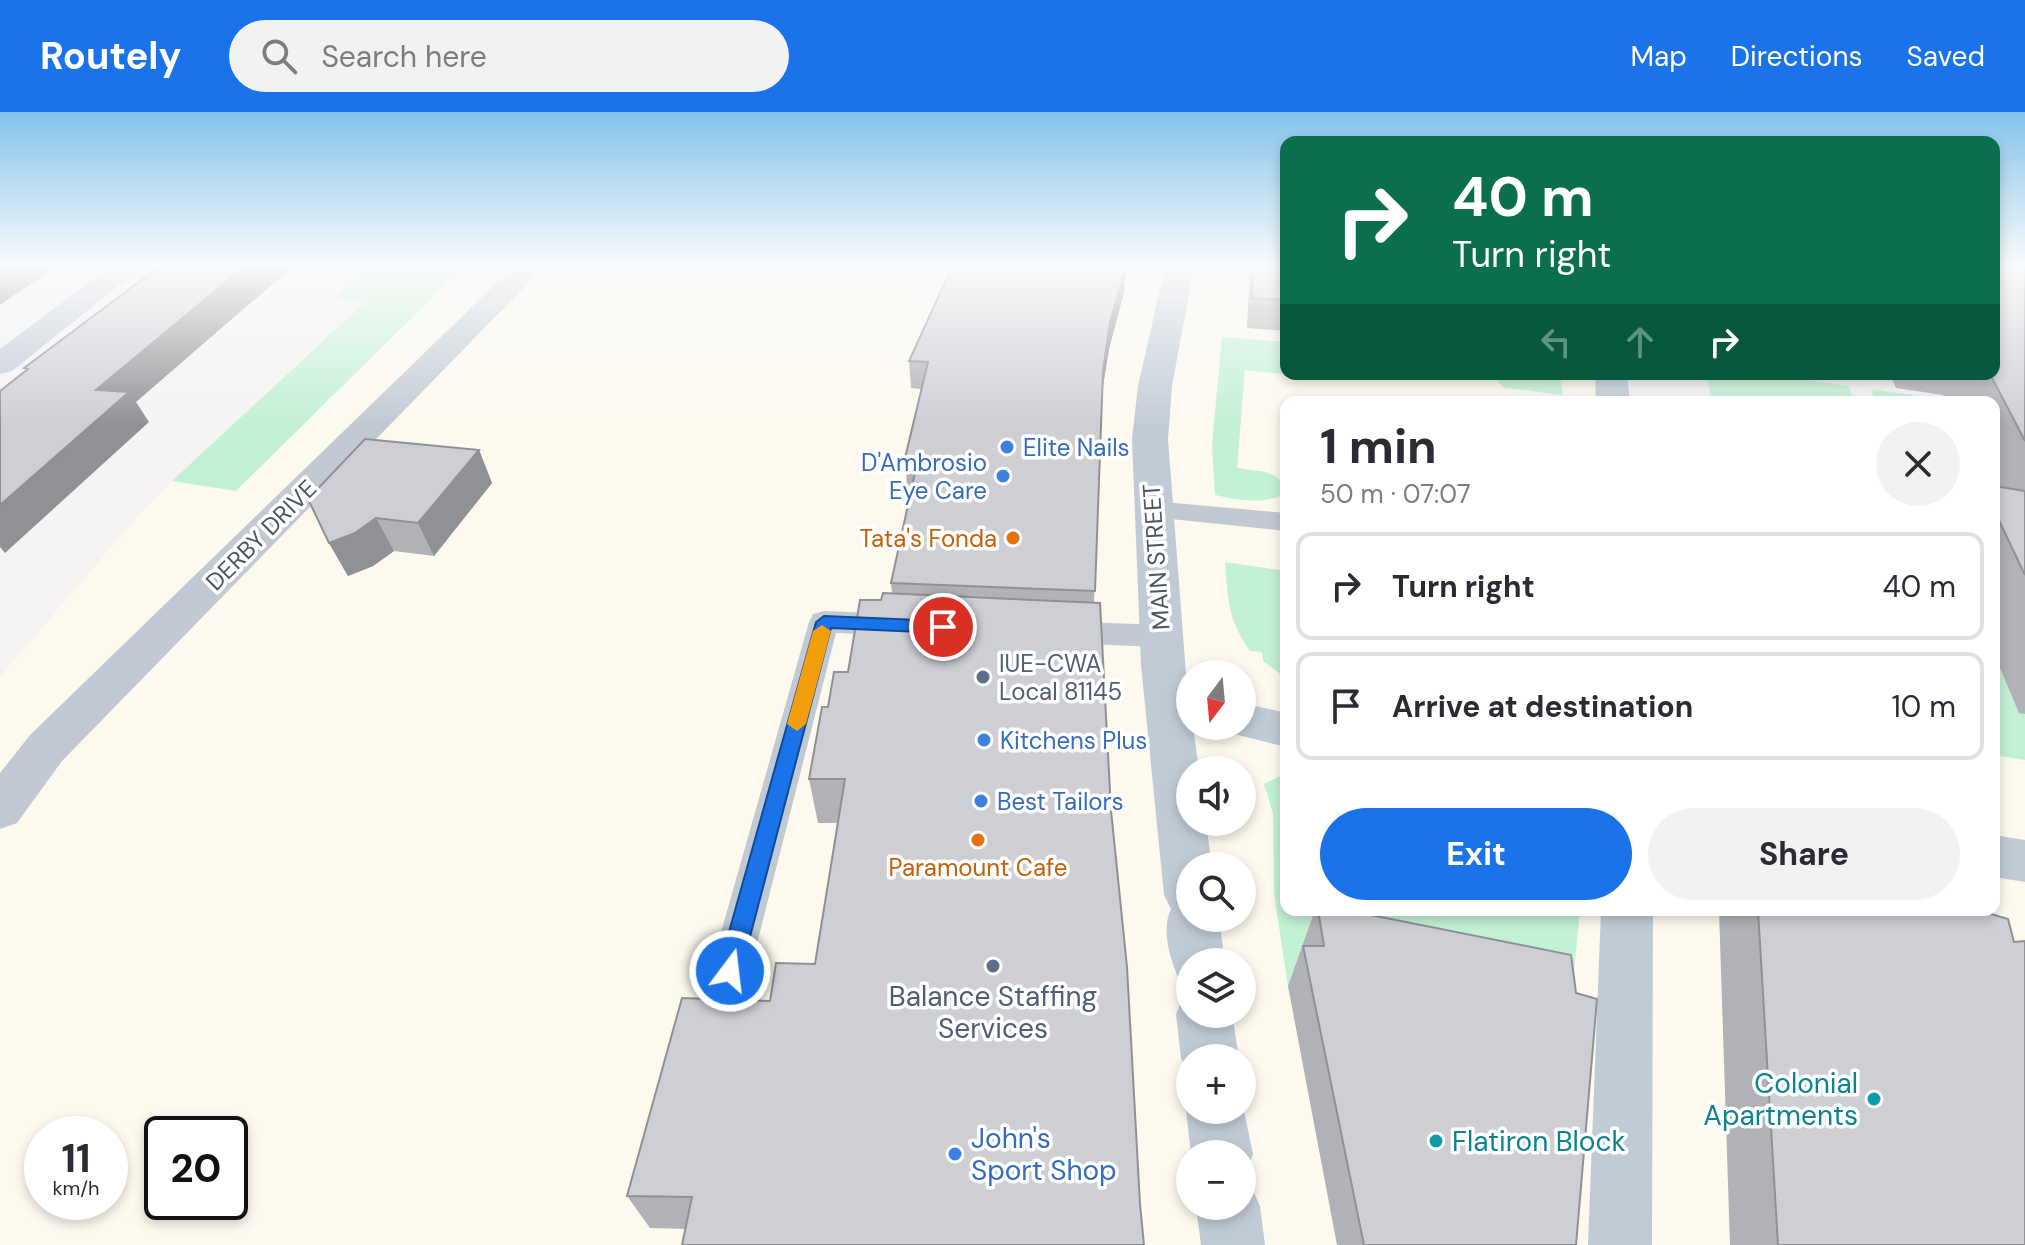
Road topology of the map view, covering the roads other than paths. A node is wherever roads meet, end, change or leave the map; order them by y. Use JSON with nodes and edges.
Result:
{"nodes":[{"id":1,"x":58,"y":320,"type":"edge"},
{"id":2,"x":477,"y":320,"type":"edge"},
{"id":3,"x":1169,"y":320,"type":"edge"},
{"id":4,"x":0,"y":364,"type":"edge"},
{"id":5,"x":1152,"y":510,"type":"junction"},
{"id":6,"x":1280,"y":521,"type":"edge"},
{"id":7,"x":934,"y":627,"type":"edge"},
{"id":8,"x":1029,"y":631,"type":"edge"},
{"id":9,"x":1161,"y":636,"type":"junction"},
{"id":10,"x":1176,"y":697,"type":"edge"},
{"id":11,"x":1256,"y":723,"type":"edge"},
{"id":12,"x":1280,"y":729,"type":"edge"},
{"id":13,"x":1181,"y":740,"type":"edge"},
{"id":14,"x":0,"y":809,"type":"edge"},
{"id":15,"x":1187,"y":852,"type":"edge"},
{"id":16,"x":2000,"y":857,"type":"edge"},
{"id":17,"x":2025,"y":861,"type":"edge"},
{"id":18,"x":1627,"y":916,"type":"edge"},
{"id":19,"x":730,"y":971,"type":"dead end"},
{"id":20,"x":1230,"y":1220,"type":"edge"},
{"id":21,"x":1233,"y":1245,"type":"edge"},
{"id":22,"x":1620,"y":1245,"type":"edge"}],
"edges":[{"from":1,"to":4,"type":"main road"},
{"from":2,"to":14,"type":"street","name":"DERBY DRIVE"},
{"from":3,"to":5,"type":"main road","name":"MAIN STREET"},
{"from":5,"to":6,"type":"lane"},
{"from":5,"to":9,"type":"main road","name":"MAIN STREET"},
{"from":7,"to":19,"type":"lane"},
{"from":8,"to":9,"type":"lane"},
{"from":9,"to":10,"type":"main road","name":"MAIN STREET"},
{"from":11,"to":12,"type":"main road"},
{"from":13,"to":15,"type":"main road","name":"MAIN STREET"},
{"from":16,"to":17,"type":"main road"},
{"from":18,"to":22,"type":"main road"},
{"from":20,"to":21,"type":"main road"}]}
